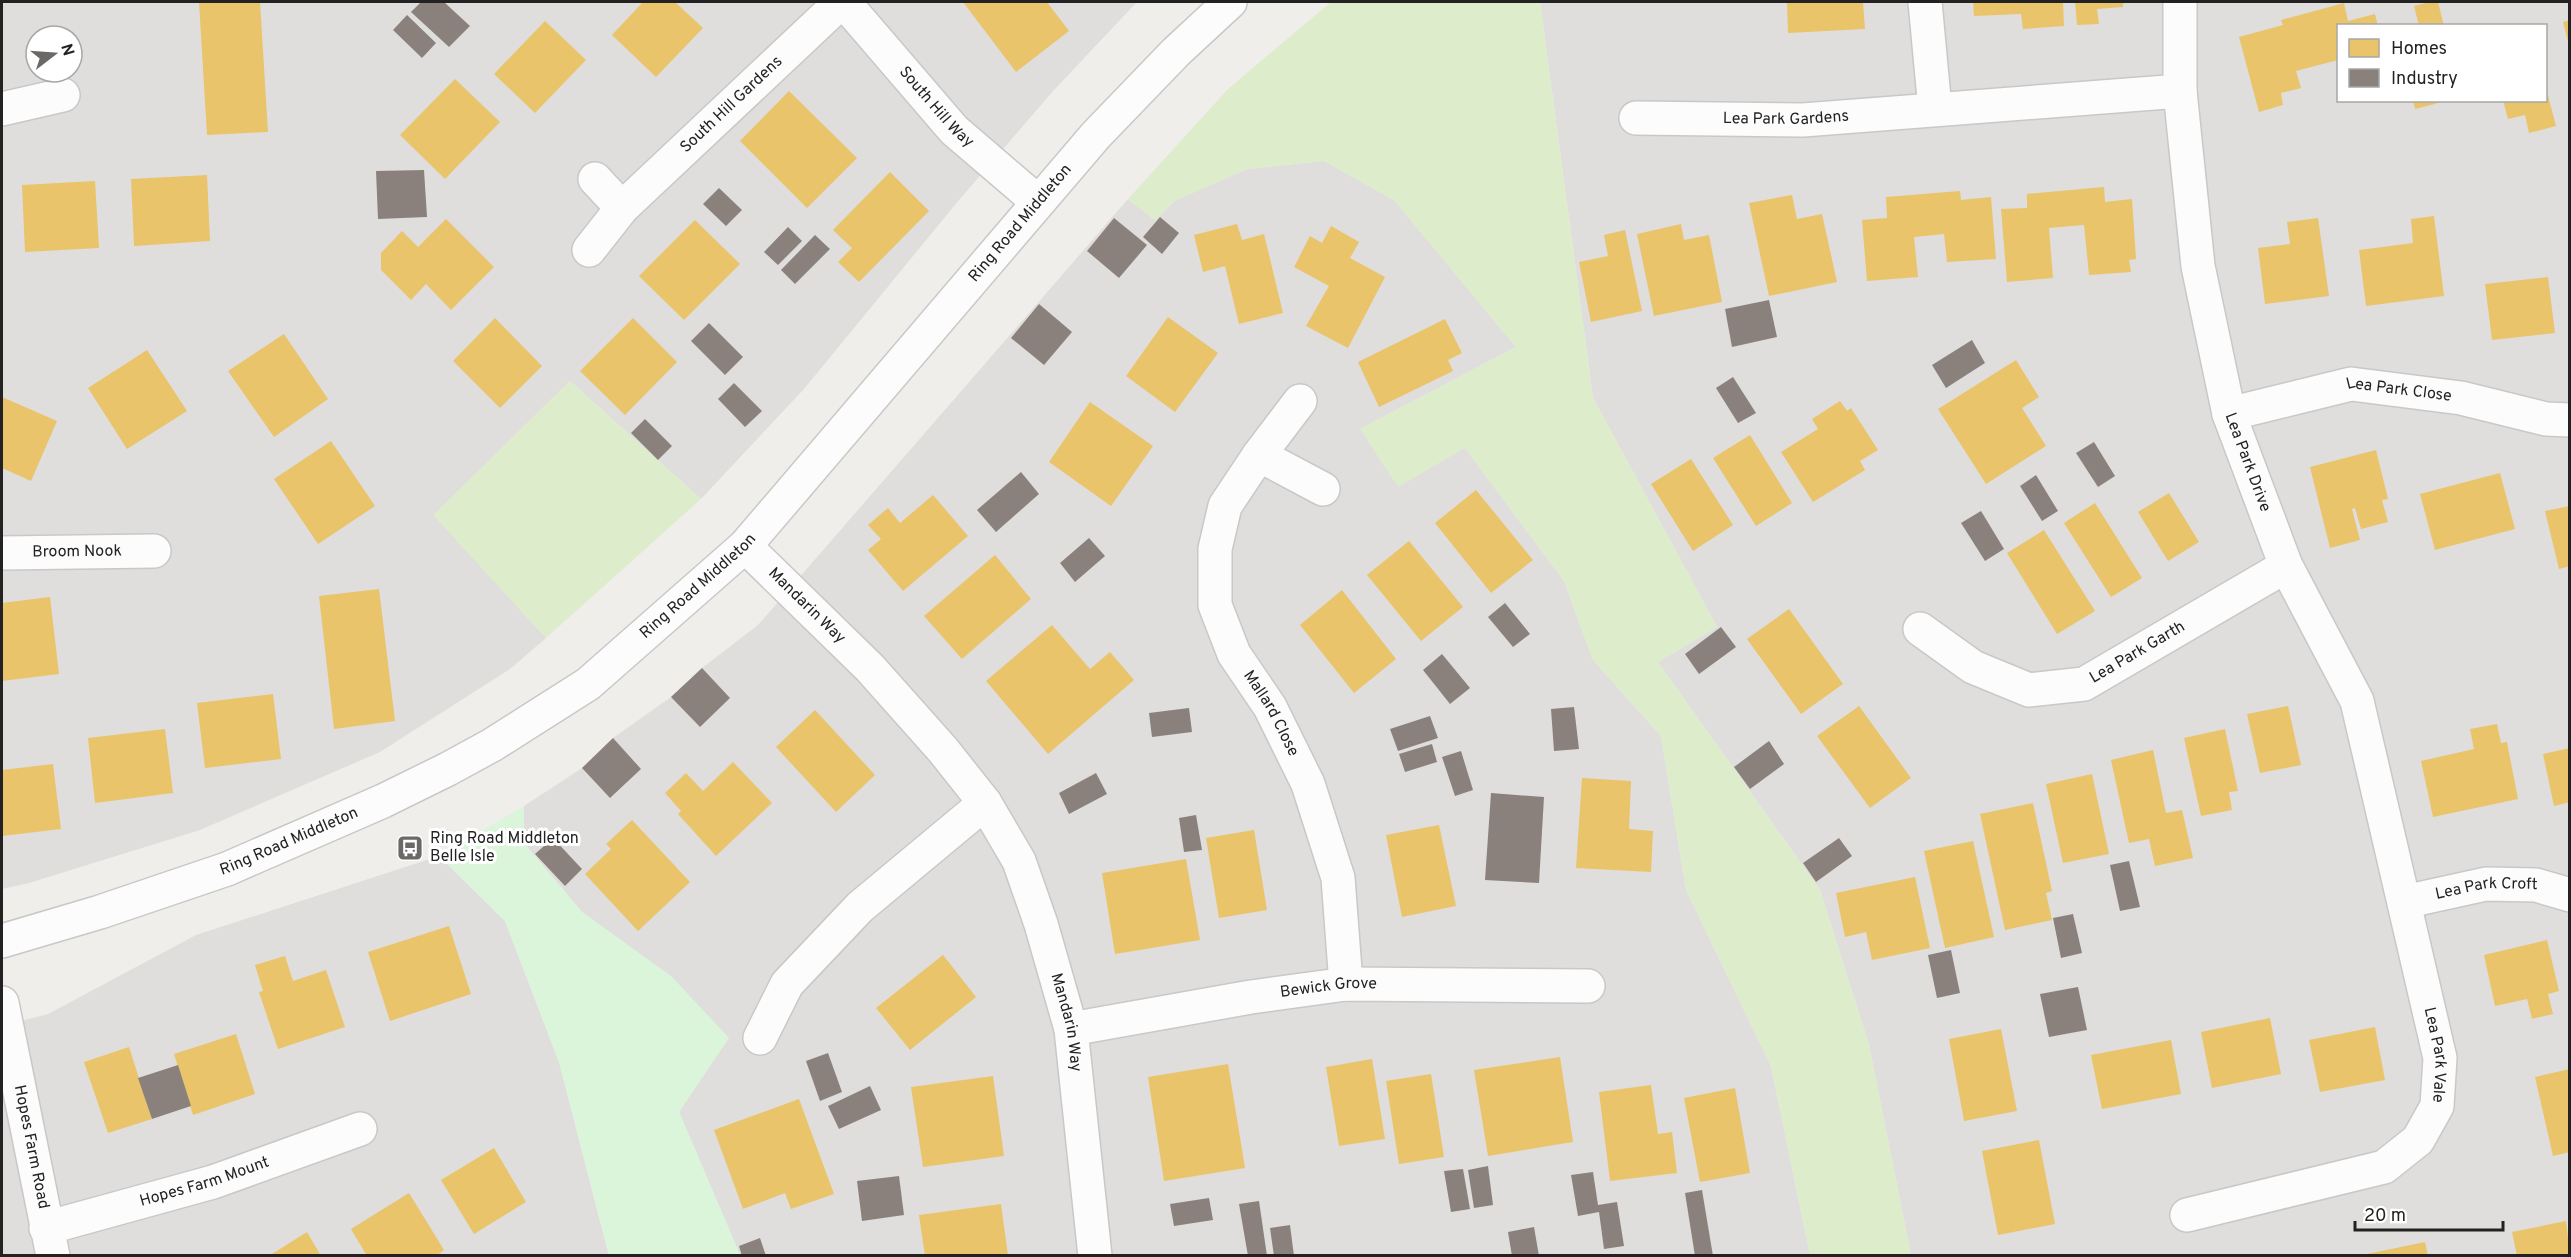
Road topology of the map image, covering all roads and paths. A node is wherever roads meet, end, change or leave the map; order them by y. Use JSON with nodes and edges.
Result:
{"nodes":[{"id":1,"x":843,"y":2,"type":"edge"},
{"id":2,"x":1230,"y":2,"type":"edge"},
{"id":3,"x":1925,"y":2,"type":"edge"},
{"id":4,"x":2180,"y":2,"type":"edge"},
{"id":5,"x":2180,"y":92,"type":"junction"},
{"id":6,"x":63,"y":95,"type":"dead end"},
{"id":7,"x":2,"y":109,"type":"edge"},
{"id":8,"x":1935,"y":109,"type":"junction"},
{"id":9,"x":1636,"y":118,"type":"dead end"},
{"id":10,"x":595,"y":180,"type":"dead end"},
{"id":11,"x":1038,"y":202,"type":"junction"},
{"id":12,"x":622,"y":208,"type":"junction"},
{"id":13,"x":589,"y":250,"type":"dead end"},
{"id":14,"x":1300,"y":401,"type":"dead end"},
{"id":15,"x":2229,"y":414,"type":"junction"},
{"id":16,"x":2570,"y":420,"type":"edge"},
{"id":17,"x":1259,"y":455,"type":"junction"},
{"id":18,"x":1323,"y":489,"type":"dead end"},
{"id":19,"x":745,"y":546,"type":"junction"},
{"id":20,"x":154,"y":551,"type":"dead end"},
{"id":21,"x":2,"y":553,"type":"edge"},
{"id":22,"x":2286,"y":566,"type":"junction"},
{"id":23,"x":1920,"y":629,"type":"dead end"},
{"id":24,"x":985,"y":803,"type":"junction"},
{"id":25,"x":2570,"y":895,"type":"edge"},
{"id":26,"x":2404,"y":902,"type":"junction"},
{"id":27,"x":2,"y":941,"type":"edge"},
{"id":28,"x":1346,"y":984,"type":"junction"},
{"id":29,"x":1588,"y":986,"type":"dead end"},
{"id":30,"x":2,"y":1004,"type":"edge"},
{"id":31,"x":1071,"y":1029,"type":"junction"},
{"id":32,"x":760,"y":1038,"type":"dead end"},
{"id":33,"x":360,"y":1129,"type":"dead end"},
{"id":34,"x":2187,"y":1215,"type":"dead end"},
{"id":35,"x":49,"y":1242,"type":"edge"},
{"id":36,"x":1095,"y":1256,"type":"edge"}],
"edges":[{"from":1,"to":11,"type":"street","name":"South Hill Way"},
{"from":1,"to":12,"type":"street","name":"South Hill Gardens"},
{"from":2,"to":11,"type":"street","name":"Ring Road Middleton"},
{"from":3,"to":8,"type":"street"},
{"from":4,"to":5,"type":"street","name":"Lea Park Drive"},
{"from":5,"to":8,"type":"street","name":"Lea Park Gardens"},
{"from":5,"to":15,"type":"street","name":"Lea Park Drive"},
{"from":6,"to":7,"type":"street"},
{"from":8,"to":9,"type":"street","name":"Lea Park Gardens"},
{"from":10,"to":12,"type":"street"},
{"from":11,"to":19,"type":"street","name":"Ring Road Middleton"},
{"from":12,"to":13,"type":"street","name":"South Hill Gardens"},
{"from":14,"to":17,"type":"street","name":"Mallard Close"},
{"from":15,"to":16,"type":"street","name":"Lea Park Close"},
{"from":15,"to":22,"type":"street","name":"Lea Park Drive"},
{"from":17,"to":18,"type":"street"},
{"from":17,"to":28,"type":"street","name":"Mallard Close"},
{"from":19,"to":24,"type":"street","name":"Mandarin Way"},
{"from":19,"to":27,"type":"street","name":"Ring Road Middleton"},
{"from":20,"to":21,"type":"street","name":"Broom Nook"},
{"from":22,"to":23,"type":"street","name":"Lea Park Garth"},
{"from":22,"to":26,"type":"street","name":"Lea Park Drive"},
{"from":24,"to":31,"type":"street","name":"Mandarin Way"},
{"from":24,"to":32,"type":"street"},
{"from":25,"to":26,"type":"street","name":"Lea Park Croft"},
{"from":26,"to":34,"type":"street","name":"Lea Park Vale"},
{"from":28,"to":29,"type":"street","name":"Bewick Grove"},
{"from":28,"to":31,"type":"street","name":"Bewick Grove"},
{"from":30,"to":35,"type":"street","name":"Hopes Farm Road"},
{"from":31,"to":36,"type":"street","name":"Mandarin Way"},
{"from":33,"to":35,"type":"street","name":"Hopes Farm Mount"}]}
